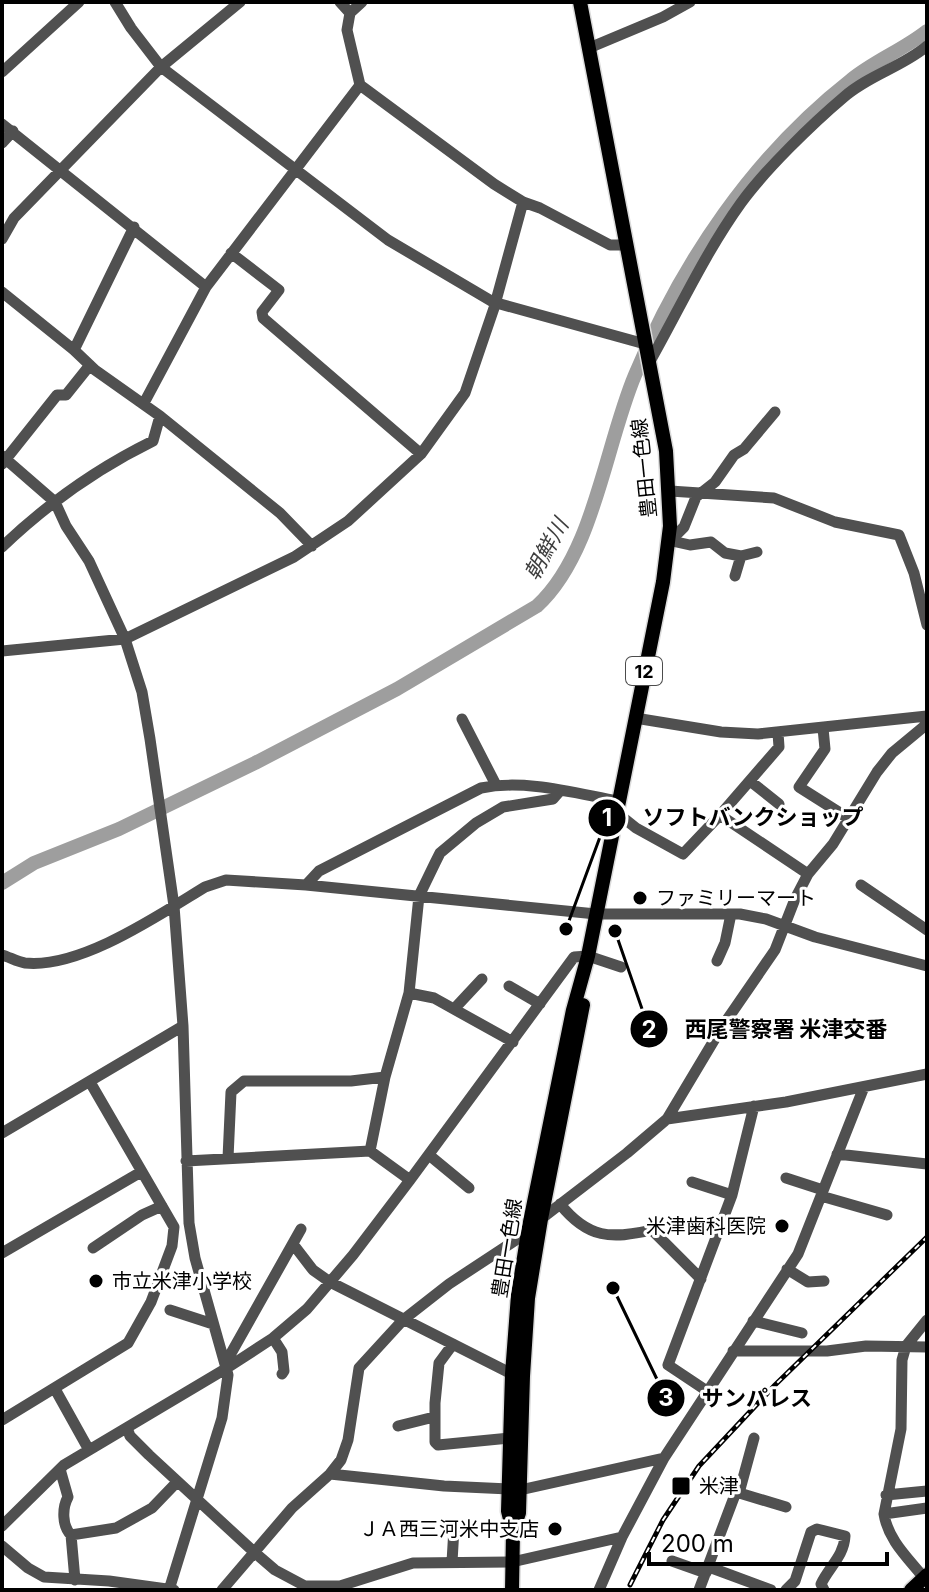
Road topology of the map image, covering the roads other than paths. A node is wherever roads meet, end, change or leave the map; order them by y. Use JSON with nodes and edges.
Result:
{"nodes":[{"id":1,"x":79,"y":2,"type":"edge"},
{"id":2,"x":115,"y":2,"type":"edge"},
{"id":3,"x":240,"y":2,"type":"edge"},
{"id":4,"x":340,"y":2,"type":"edge"},
{"id":5,"x":362,"y":2,"type":"edge"},
{"id":6,"x":580,"y":2,"type":"edge"},
{"id":7,"x":690,"y":2,"type":"edge"},
{"id":8,"x":350,"y":13,"type":"junction"},
{"id":9,"x":927,"y":46,"type":"edge"},
{"id":10,"x":589,"y":48,"type":"junction"},
{"id":11,"x":161,"y":67,"type":"junction"},
{"id":12,"x":2,"y":72,"type":"edge"},
{"id":13,"x":360,"y":85,"type":"junction"},
{"id":14,"x":2,"y":124,"type":"edge"},
{"id":15,"x":13,"y":131,"type":"junction"},
{"id":16,"x":2,"y":143,"type":"edge"},
{"id":17,"x":295,"y":170,"type":"junction"},
{"id":18,"x":60,"y":171,"type":"junction"},
{"id":19,"x":523,"y":202,"type":"junction"},
{"id":20,"x":134,"y":227,"type":"junction"},
{"id":21,"x":2,"y":239,"type":"edge"},
{"id":22,"x":627,"y":245,"type":"junction"},
{"id":23,"x":231,"y":253,"type":"junction"},
{"id":24,"x":206,"y":287,"type":"junction"},
{"id":25,"x":2,"y":292,"type":"edge"},
{"id":26,"x":493,"y":302,"type":"junction"},
{"id":27,"x":645,"y":340,"type":"junction"},
{"id":28,"x":74,"y":350,"type":"junction"},
{"id":29,"x":648,"y":362,"type":"junction"},
{"id":30,"x":90,"y":365,"type":"junction"},
{"id":31,"x":144,"y":403,"type":"junction"},
{"id":32,"x":775,"y":412,"type":"dead end"},
{"id":33,"x":160,"y":416,"type":"junction"},
{"id":34,"x":421,"y":454,"type":"junction"},
{"id":35,"x":3,"y":460,"type":"edge"},
{"id":36,"x":670,"y":491,"type":"junction"},
{"id":37,"x":701,"y":492,"type":"junction"},
{"id":38,"x":55,"y":502,"type":"junction"},
{"id":39,"x":670,"y":542,"type":"junction"},
{"id":40,"x":312,"y":546,"type":"junction"},
{"id":41,"x":2,"y":547,"type":"edge"},
{"id":42,"x":757,"y":552,"type":"dead end"},
{"id":43,"x":741,"y":556,"type":"junction"},
{"id":44,"x":735,"y":576,"type":"dead end"},
{"id":45,"x":927,"y":625,"type":"edge"},
{"id":46,"x":125,"y":639,"type":"junction"},
{"id":47,"x":2,"y":651,"type":"edge"},
{"id":48,"x":927,"y":716,"type":"edge"},
{"id":49,"x":635,"y":718,"type":"junction"},
{"id":50,"x":462,"y":719,"type":"dead end"},
{"id":51,"x":927,"y":724,"type":"edge"},
{"id":52,"x":823,"y":728,"type":"junction"},
{"id":53,"x":778,"y":733,"type":"junction"},
{"id":54,"x":750,"y":781,"type":"junction"},
{"id":55,"x":496,"y":785,"type":"junction"},
{"id":56,"x":560,"y":791,"type":"junction"},
{"id":57,"x":779,"y":804,"type":"dead end"},
{"id":58,"x":617,"y":806,"type":"junction"},
{"id":59,"x":720,"y":815,"type":"junction"},
{"id":60,"x":848,"y":818,"type":"junction"},
{"id":61,"x":808,"y":874,"type":"junction"},
{"id":62,"x":306,"y":885,"type":"junction"},
{"id":63,"x":861,"y":885,"type":"dead end"},
{"id":64,"x":419,"y":896,"type":"junction"},
{"id":65,"x":174,"y":906,"type":"junction"},
{"id":66,"x":596,"y":914,"type":"junction"},
{"id":67,"x":731,"y":914,"type":"junction"},
{"id":68,"x":784,"y":926,"type":"junction"},
{"id":69,"x":927,"y":930,"type":"edge"},
{"id":70,"x":2,"y":955,"type":"edge"},
{"id":71,"x":588,"y":956,"type":"junction"},
{"id":72,"x":717,"y":961,"type":"dead end"},
{"id":73,"x":927,"y":966,"type":"edge"},
{"id":74,"x":621,"y":967,"type":"dead end"},
{"id":75,"x":584,"y":977,"type":"junction"},
{"id":76,"x":482,"y":979,"type":"dead end"},
{"id":77,"x":509,"y":986,"type":"dead end"},
{"id":78,"x":409,"y":993,"type":"junction"},
{"id":79,"x":540,"y":1004,"type":"junction"},
{"id":80,"x":454,"y":1009,"type":"junction"},
{"id":81,"x":183,"y":1026,"type":"junction"},
{"id":82,"x":513,"y":1042,"type":"junction"},
{"id":83,"x":927,"y":1074,"type":"edge"},
{"id":84,"x":385,"y":1077,"type":"junction"},
{"id":85,"x":90,"y":1082,"type":"junction"},
{"id":86,"x":864,"y":1087,"type":"junction"},
{"id":87,"x":754,"y":1106,"type":"junction"},
{"id":88,"x":667,"y":1119,"type":"junction"},
{"id":89,"x":2,"y":1133,"type":"edge"},
{"id":90,"x":370,"y":1151,"type":"junction"},
{"id":91,"x":837,"y":1154,"type":"junction"},
{"id":92,"x":429,"y":1155,"type":"junction"},
{"id":93,"x":228,"y":1158,"type":"junction"},
{"id":94,"x":186,"y":1161,"type":"junction"},
{"id":95,"x":927,"y":1164,"type":"edge"},
{"id":96,"x":141,"y":1172,"type":"junction"},
{"id":97,"x":786,"y":1178,"type":"dead end"},
{"id":98,"x":410,"y":1180,"type":"junction"},
{"id":99,"x":692,"y":1182,"type":"dead end"},
{"id":100,"x":469,"y":1188,"type":"dead end"},
{"id":101,"x":822,"y":1193,"type":"junction"},
{"id":102,"x":732,"y":1195,"type":"junction"},
{"id":103,"x":560,"y":1204,"type":"junction"},
{"id":104,"x":162,"y":1206,"type":"junction"},
{"id":105,"x":887,"y":1215,"type":"dead end"},
{"id":106,"x":541,"y":1219,"type":"junction"},
{"id":107,"x":301,"y":1229,"type":"dead end"},
{"id":108,"x":528,"y":1232,"type":"junction"},
{"id":109,"x":293,"y":1244,"type":"junction"},
{"id":110,"x":93,"y":1248,"type":"dead end"},
{"id":111,"x":2,"y":1253,"type":"edge"},
{"id":112,"x":787,"y":1269,"type":"junction"},
{"id":113,"x":701,"y":1279,"type":"junction"},
{"id":114,"x":824,"y":1281,"type":"dead end"},
{"id":115,"x":330,"y":1282,"type":"junction"},
{"id":116,"x":170,"y":1310,"type":"dead end"},
{"id":117,"x":403,"y":1320,"type":"junction"},
{"id":118,"x":927,"y":1320,"type":"edge"},
{"id":119,"x":753,"y":1321,"type":"junction"},
{"id":120,"x":213,"y":1324,"type":"junction"},
{"id":121,"x":802,"y":1333,"type":"dead end"},
{"id":122,"x":273,"y":1338,"type":"junction"},
{"id":123,"x":453,"y":1344,"type":"junction"},
{"id":124,"x":906,"y":1346,"type":"junction"},
{"id":125,"x":927,"y":1347,"type":"edge"},
{"id":126,"x":733,"y":1351,"type":"junction"},
{"id":127,"x":226,"y":1366,"type":"junction"},
{"id":128,"x":282,"y":1374,"type":"dead end"},
{"id":129,"x":512,"y":1374,"type":"junction"},
{"id":130,"x":55,"y":1389,"type":"junction"},
{"id":131,"x":707,"y":1391,"type":"junction"},
{"id":132,"x":434,"y":1417,"type":"junction"},
{"id":133,"x":2,"y":1420,"type":"edge"},
{"id":134,"x":398,"y":1426,"type":"dead end"},
{"id":135,"x":127,"y":1428,"type":"junction"},
{"id":136,"x":510,"y":1438,"type":"junction"},
{"id":137,"x":754,"y":1438,"type":"dead end"},
{"id":138,"x":89,"y":1450,"type":"junction"},
{"id":139,"x":664,"y":1458,"type":"junction"},
{"id":140,"x":60,"y":1469,"type":"junction"},
{"id":141,"x":330,"y":1474,"type":"junction"},
{"id":142,"x":713,"y":1481,"type":"dead end"},
{"id":143,"x":177,"y":1482,"type":"junction"},
{"id":144,"x":514,"y":1489,"type":"junction"},
{"id":145,"x":927,"y":1491,"type":"edge"},
{"id":146,"x":738,"y":1493,"type":"junction"},
{"id":147,"x":886,"y":1495,"type":"junction"},
{"id":148,"x":198,"y":1501,"type":"junction"},
{"id":149,"x":786,"y":1507,"type":"dead end"},
{"id":150,"x":927,"y":1508,"type":"edge"},
{"id":151,"x":884,"y":1514,"type":"junction"},
{"id":152,"x":2,"y":1526,"type":"edge"},
{"id":153,"x":454,"y":1528,"type":"dead end"},
{"id":154,"x":71,"y":1535,"type":"junction"},
{"id":155,"x":622,"y":1537,"type":"junction"},
{"id":156,"x":2,"y":1546,"type":"edge"},
{"id":157,"x":254,"y":1552,"type":"junction"},
{"id":158,"x":672,"y":1561,"type":"dead end"},
{"id":159,"x":452,"y":1562,"type":"junction"},
{"id":160,"x":512,"y":1562,"type":"junction"},
{"id":161,"x":708,"y":1570,"type":"junction"},
{"id":162,"x":926,"y":1577,"type":"edge"},
{"id":163,"x":75,"y":1580,"type":"junction"},
{"id":164,"x":45,"y":1584,"type":"edge"},
{"id":165,"x":304,"y":1588,"type":"edge"},
{"id":166,"x":171,"y":1590,"type":"edge"},
{"id":167,"x":222,"y":1590,"type":"edge"},
{"id":168,"x":512,"y":1590,"type":"edge"},
{"id":169,"x":599,"y":1590,"type":"edge"},
{"id":170,"x":699,"y":1590,"type":"edge"},
{"id":171,"x":771,"y":1590,"type":"edge"},
{"id":172,"x":786,"y":1590,"type":"edge"},
{"id":173,"x":824,"y":1590,"type":"edge"},
{"id":174,"x":911,"y":1590,"type":"edge"}],
"edges":[{"from":1,"to":12,"type":"street"},
{"from":2,"to":11,"type":"street"},
{"from":3,"to":11,"type":"street"},
{"from":4,"to":8,"type":"street"},
{"from":5,"to":8,"type":"street"},
{"from":6,"to":10,"type":"main road","name":"豊田一色線","number":"12"},
{"from":7,"to":10,"type":"street"},
{"from":8,"to":13,"type":"street"},
{"from":9,"to":29,"type":"street"},
{"from":10,"to":22,"type":"main road","name":"豊田一色線","number":"12"},
{"from":11,"to":17,"type":"street"},
{"from":11,"to":18,"type":"street"},
{"from":13,"to":17,"type":"street"},
{"from":13,"to":19,"type":"street"},
{"from":14,"to":15,"type":"street"},
{"from":15,"to":16,"type":"street"},
{"from":15,"to":18,"type":"street"},
{"from":17,"to":23,"type":"street"},
{"from":17,"to":26,"type":"street"},
{"from":18,"to":20,"type":"street"},
{"from":18,"to":21,"type":"street"},
{"from":19,"to":22,"type":"street"},
{"from":19,"to":26,"type":"street"},
{"from":20,"to":24,"type":"street"},
{"from":20,"to":28,"type":"street"},
{"from":22,"to":27,"type":"main road","name":"豊田一色線","number":"12"},
{"from":23,"to":24,"type":"street"},
{"from":23,"to":34,"type":"street"},
{"from":24,"to":31,"type":"street"},
{"from":25,"to":28,"type":"street"},
{"from":26,"to":27,"type":"street"},
{"from":26,"to":34,"type":"street"},
{"from":27,"to":29,"type":"main road","name":"豊田一色線","number":"12"},
{"from":28,"to":30,"type":"street"},
{"from":29,"to":36,"type":"main road","name":"豊田一色線","number":"12"},
{"from":30,"to":31,"type":"street"},
{"from":30,"to":35,"type":"street"},
{"from":31,"to":33,"type":"street"},
{"from":32,"to":37,"type":"street"},
{"from":33,"to":38,"type":"street"},
{"from":33,"to":40,"type":"street"},
{"from":34,"to":40,"type":"street"},
{"from":35,"to":38,"type":"street"},
{"from":36,"to":37,"type":"street"},
{"from":36,"to":39,"type":"main road","name":"豊田一色線","number":"12"},
{"from":37,"to":39,"type":"street"},
{"from":37,"to":45,"type":"street"},
{"from":38,"to":41,"type":"street"},
{"from":38,"to":46,"type":"street"},
{"from":39,"to":43,"type":"street"},
{"from":39,"to":49,"type":"main road","name":"豊田一色線","number":"12"},
{"from":40,"to":46,"type":"street"},
{"from":42,"to":43,"type":"street"},
{"from":43,"to":44,"type":"street"},
{"from":46,"to":47,"type":"street"},
{"from":46,"to":65,"type":"street"},
{"from":48,"to":52,"type":"street"},
{"from":49,"to":53,"type":"street"},
{"from":49,"to":58,"type":"main road","name":"豊田一色線","number":"12"},
{"from":50,"to":55,"type":"street"},
{"from":51,"to":60,"type":"street"},
{"from":52,"to":53,"type":"street"},
{"from":52,"to":60,"type":"street"},
{"from":53,"to":54,"type":"street"},
{"from":54,"to":57,"type":"street"},
{"from":54,"to":59,"type":"street"},
{"from":55,"to":56,"type":"street"},
{"from":55,"to":62,"type":"street"},
{"from":56,"to":58,"type":"street"},
{"from":56,"to":64,"type":"street"},
{"from":58,"to":59,"type":"street"},
{"from":58,"to":66,"type":"main road","name":"豊田一色線","number":"12"},
{"from":59,"to":61,"type":"street"},
{"from":60,"to":61,"type":"street"},
{"from":61,"to":68,"type":"street"},
{"from":62,"to":64,"type":"street"},
{"from":62,"to":65,"type":"street"},
{"from":63,"to":69,"type":"street"},
{"from":64,"to":66,"type":"street"},
{"from":64,"to":78,"type":"street"},
{"from":65,"to":70,"type":"street"},
{"from":65,"to":81,"type":"street"},
{"from":66,"to":67,"type":"street"},
{"from":66,"to":71,"type":"main road","name":"豊田一色線","number":"12"},
{"from":67,"to":68,"type":"street"},
{"from":67,"to":72,"type":"street"},
{"from":68,"to":73,"type":"street"},
{"from":68,"to":88,"type":"street"},
{"from":71,"to":74,"type":"street"},
{"from":71,"to":75,"type":"main road","name":"豊田一色線","number":"12"},
{"from":71,"to":79,"type":"street"},
{"from":75,"to":106,"type":"main road","name":"豊田一色線","number":"12"},
{"from":75,"to":108,"type":"main road","name":"豊田一色線","number":"12"},
{"from":76,"to":80,"type":"street"},
{"from":77,"to":79,"type":"street"},
{"from":78,"to":80,"type":"street"},
{"from":78,"to":84,"type":"street"},
{"from":79,"to":82,"type":"street"},
{"from":80,"to":82,"type":"street"},
{"from":81,"to":85,"type":"street"},
{"from":81,"to":94,"type":"street"},
{"from":82,"to":92,"type":"street"},
{"from":83,"to":86,"type":"street"},
{"from":84,"to":90,"type":"street"},
{"from":84,"to":93,"type":"street"},
{"from":85,"to":89,"type":"street"},
{"from":85,"to":96,"type":"street"},
{"from":86,"to":87,"type":"street"},
{"from":86,"to":91,"type":"street"},
{"from":87,"to":88,"type":"street"},
{"from":87,"to":102,"type":"street"},
{"from":88,"to":103,"type":"street"},
{"from":90,"to":93,"type":"street"},
{"from":90,"to":98,"type":"street"},
{"from":91,"to":95,"type":"street"},
{"from":91,"to":101,"type":"street"},
{"from":92,"to":98,"type":"street"},
{"from":92,"to":100,"type":"street"},
{"from":93,"to":94,"type":"street"},
{"from":94,"to":120,"type":"street"},
{"from":96,"to":104,"type":"street"},
{"from":96,"to":111,"type":"street"},
{"from":97,"to":101,"type":"street"},
{"from":98,"to":115,"type":"street"},
{"from":99,"to":102,"type":"street"},
{"from":101,"to":105,"type":"street"},
{"from":101,"to":112,"type":"street"},
{"from":102,"to":113,"type":"street"},
{"from":103,"to":106,"type":"street"},
{"from":103,"to":113,"type":"street"},
{"from":104,"to":110,"type":"street"},
{"from":104,"to":130,"type":"street"},
{"from":106,"to":144,"type":"main road","name":"豊田一色線","number":"12"},
{"from":107,"to":109,"type":"street"},
{"from":108,"to":117,"type":"street"},
{"from":108,"to":129,"type":"main road","name":"豊田一色線","number":"12"},
{"from":109,"to":115,"type":"street"},
{"from":109,"to":127,"type":"street"},
{"from":112,"to":114,"type":"street"},
{"from":112,"to":119,"type":"street"},
{"from":113,"to":131,"type":"street"},
{"from":115,"to":117,"type":"street"},
{"from":115,"to":122,"type":"street"},
{"from":116,"to":120,"type":"street"},
{"from":117,"to":123,"type":"street"},
{"from":117,"to":141,"type":"street"},
{"from":118,"to":124,"type":"street"},
{"from":119,"to":121,"type":"street"},
{"from":119,"to":126,"type":"street"},
{"from":120,"to":127,"type":"street"},
{"from":122,"to":127,"type":"street"},
{"from":122,"to":128,"type":"street"},
{"from":123,"to":129,"type":"street"},
{"from":123,"to":132,"type":"street"},
{"from":124,"to":125,"type":"street"},
{"from":124,"to":126,"type":"street"},
{"from":124,"to":147,"type":"street"},
{"from":126,"to":131,"type":"street"},
{"from":127,"to":135,"type":"street"},
{"from":127,"to":148,"type":"street"},
{"from":129,"to":136,"type":"main road","name":"豊田一色線","number":"12"},
{"from":130,"to":133,"type":"street"},
{"from":130,"to":138,"type":"street"},
{"from":131,"to":139,"type":"street"},
{"from":132,"to":134,"type":"street"},
{"from":132,"to":136,"type":"street"},
{"from":135,"to":138,"type":"street"},
{"from":135,"to":143,"type":"street"},
{"from":136,"to":144,"type":"main road","name":"豊田一色線","number":"12"},
{"from":137,"to":146,"type":"street"},
{"from":138,"to":140,"type":"street"},
{"from":139,"to":144,"type":"street"},
{"from":139,"to":155,"type":"street"},
{"from":140,"to":152,"type":"street"},
{"from":140,"to":154,"type":"street"},
{"from":141,"to":144,"type":"street"},
{"from":141,"to":157,"type":"street"},
{"from":142,"to":146,"type":"street"},
{"from":143,"to":148,"type":"street"},
{"from":143,"to":154,"type":"street"},
{"from":144,"to":160,"type":"main road","name":"豊田一色線","number":"12"},
{"from":145,"to":147,"type":"street"},
{"from":146,"to":149,"type":"street"},
{"from":146,"to":161,"type":"street"},
{"from":147,"to":151,"type":"street"},
{"from":148,"to":157,"type":"street"},
{"from":148,"to":166,"type":"street"},
{"from":150,"to":151,"type":"street"},
{"from":151,"to":162,"type":"street"},
{"from":153,"to":159,"type":"street"},
{"from":154,"to":163,"type":"street"},
{"from":155,"to":160,"type":"street"},
{"from":155,"to":169,"type":"street"},
{"from":156,"to":164,"type":"street"},
{"from":157,"to":165,"type":"street"},
{"from":157,"to":167,"type":"street"},
{"from":158,"to":161,"type":"street"},
{"from":159,"to":160,"type":"street"},
{"from":159,"to":165,"type":"street"},
{"from":160,"to":168,"type":"main road","name":"豊田一色線","number":"12"},
{"from":161,"to":170,"type":"street"},
{"from":161,"to":171,"type":"street"},
{"from":162,"to":174,"type":"main road"},
{"from":163,"to":164,"type":"street"},
{"from":163,"to":166,"type":"street"},
{"from":172,"to":173,"type":"street"}]}
